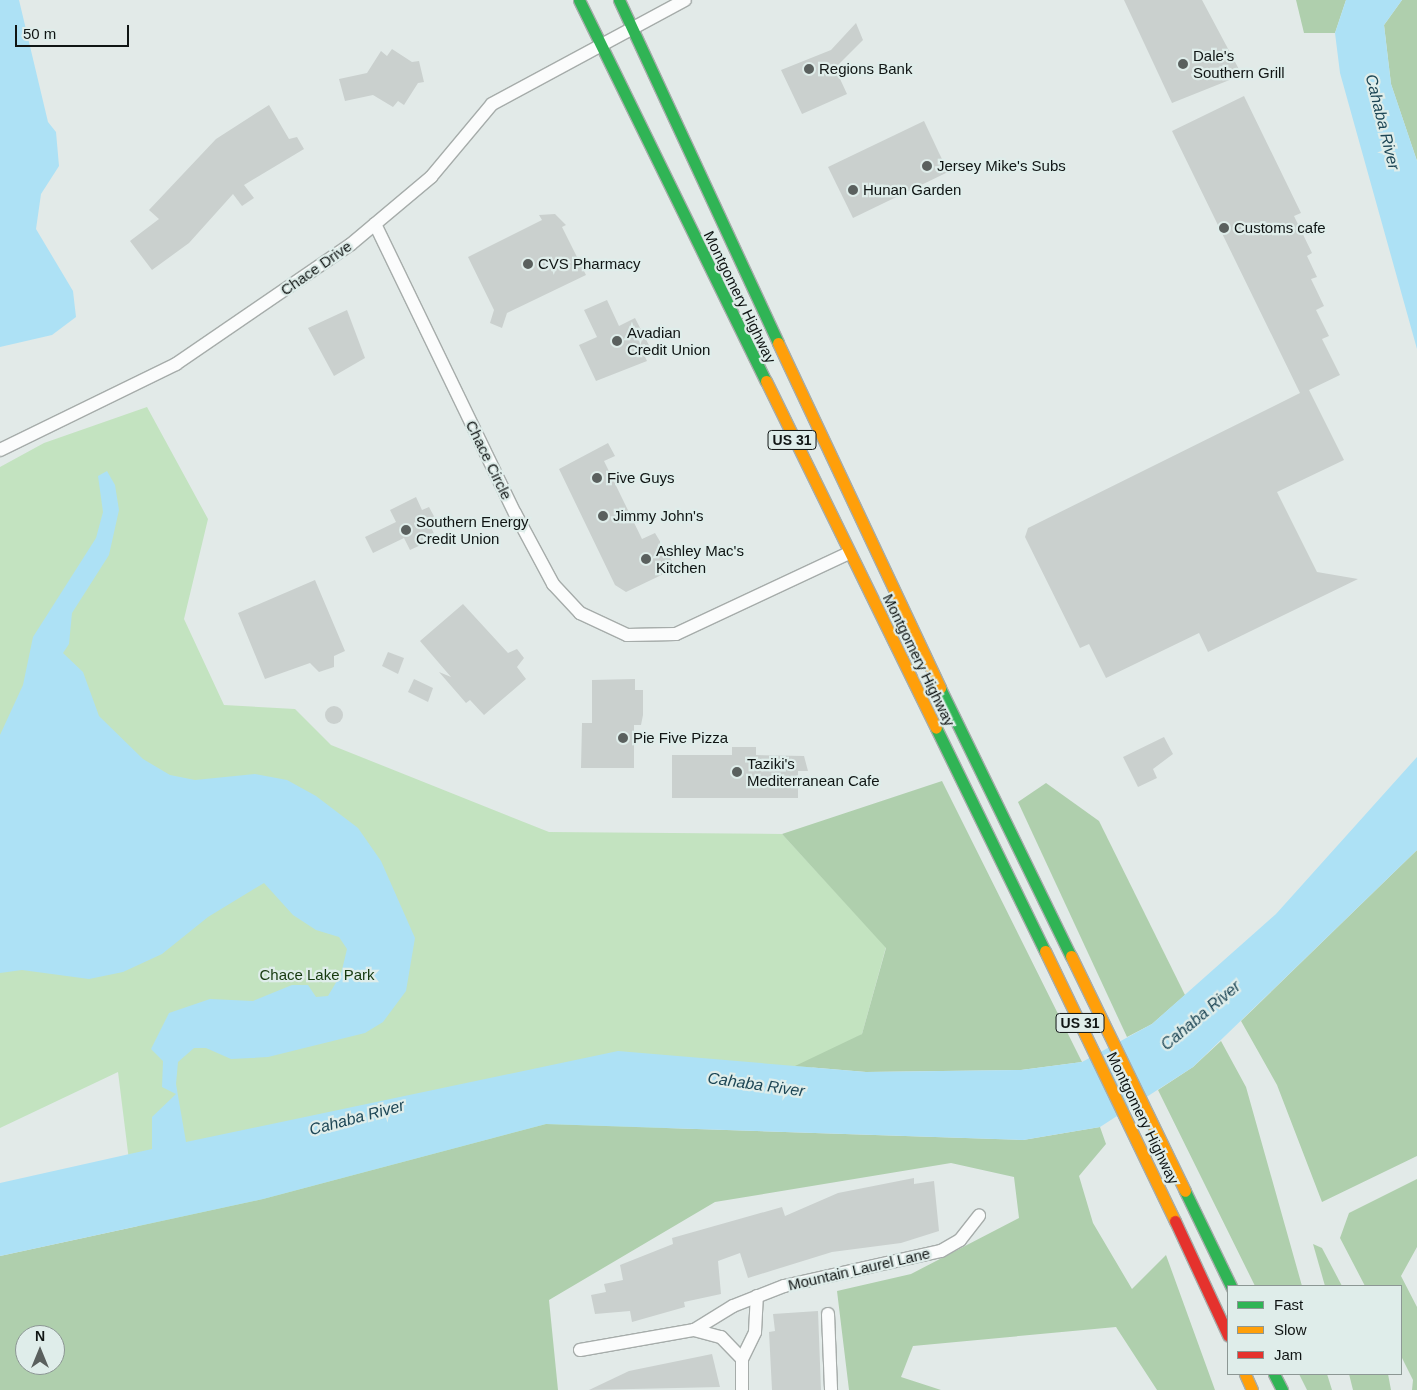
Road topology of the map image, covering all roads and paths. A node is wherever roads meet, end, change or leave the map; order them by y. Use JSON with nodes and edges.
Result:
{"nodes":[{"id":1,"x":579,"y":0,"type":"edge"},
{"id":2,"x":619,"y":0,"type":"edge"},
{"id":3,"x":685,"y":0,"type":"edge"},
{"id":4,"x":632,"y":26,"type":"junction"},
{"id":5,"x":602,"y":46,"type":"junction"},
{"id":6,"x":375,"y":224,"type":"junction"},
{"id":7,"x":0,"y":450,"type":"edge"},
{"id":8,"x":849,"y":553,"type":"junction"},
{"id":9,"x":978,"y":1216,"type":"dead end"},
{"id":10,"x":1231,"y":1285,"type":"edge"},
{"id":11,"x":757,"y":1296,"type":"junction"},
{"id":12,"x":828,"y":1314,"type":"dead end"},
{"id":13,"x":694,"y":1330,"type":"junction"},
{"id":14,"x":1227,"y":1334,"type":"edge"},
{"id":15,"x":580,"y":1350,"type":"dead end"},
{"id":16,"x":742,"y":1358,"type":"junction"},
{"id":17,"x":1245,"y":1375,"type":"edge"},
{"id":18,"x":1274,"y":1375,"type":"edge"},
{"id":19,"x":742,"y":1390,"type":"edge"},
{"id":20,"x":832,"y":1390,"type":"edge"},
{"id":21,"x":1252,"y":1390,"type":"edge"},
{"id":22,"x":1282,"y":1390,"type":"edge"}],
"edges":[{"from":1,"to":5,"type":"main road","name":"Montgomery Highway","number":"US 31"},
{"from":2,"to":4,"type":"main road","name":"Montgomery Highway","number":"US 31"},
{"from":3,"to":4,"type":"street","name":"Chace Drive"},
{"from":4,"to":5,"type":"street","name":"Chace Drive"},
{"from":4,"to":10,"type":"main road","name":"Montgomery Highway","number":"US 31"},
{"from":5,"to":6,"type":"street","name":"Chace Drive"},
{"from":5,"to":8,"type":"main road","name":"Montgomery Highway","number":"US 31"},
{"from":6,"to":7,"type":"street","name":"Chace Drive"},
{"from":6,"to":8,"type":"street","name":"Chace Circle"},
{"from":8,"to":14,"type":"main road","name":"Montgomery Highway","number":"US 31"},
{"from":9,"to":11,"type":"street","name":"Mountain Laurel Lane"},
{"from":11,"to":13,"type":"street","name":"Mountain Laurel Lane"},
{"from":11,"to":16,"type":"street"},
{"from":12,"to":20,"type":"street"},
{"from":13,"to":15,"type":"street","name":"Mountain Laurel Lane"},
{"from":13,"to":16,"type":"street","name":"Mountain Laurel Lane"},
{"from":16,"to":19,"type":"street"},
{"from":17,"to":21,"type":"main road"},
{"from":18,"to":22,"type":"main road"}]}
